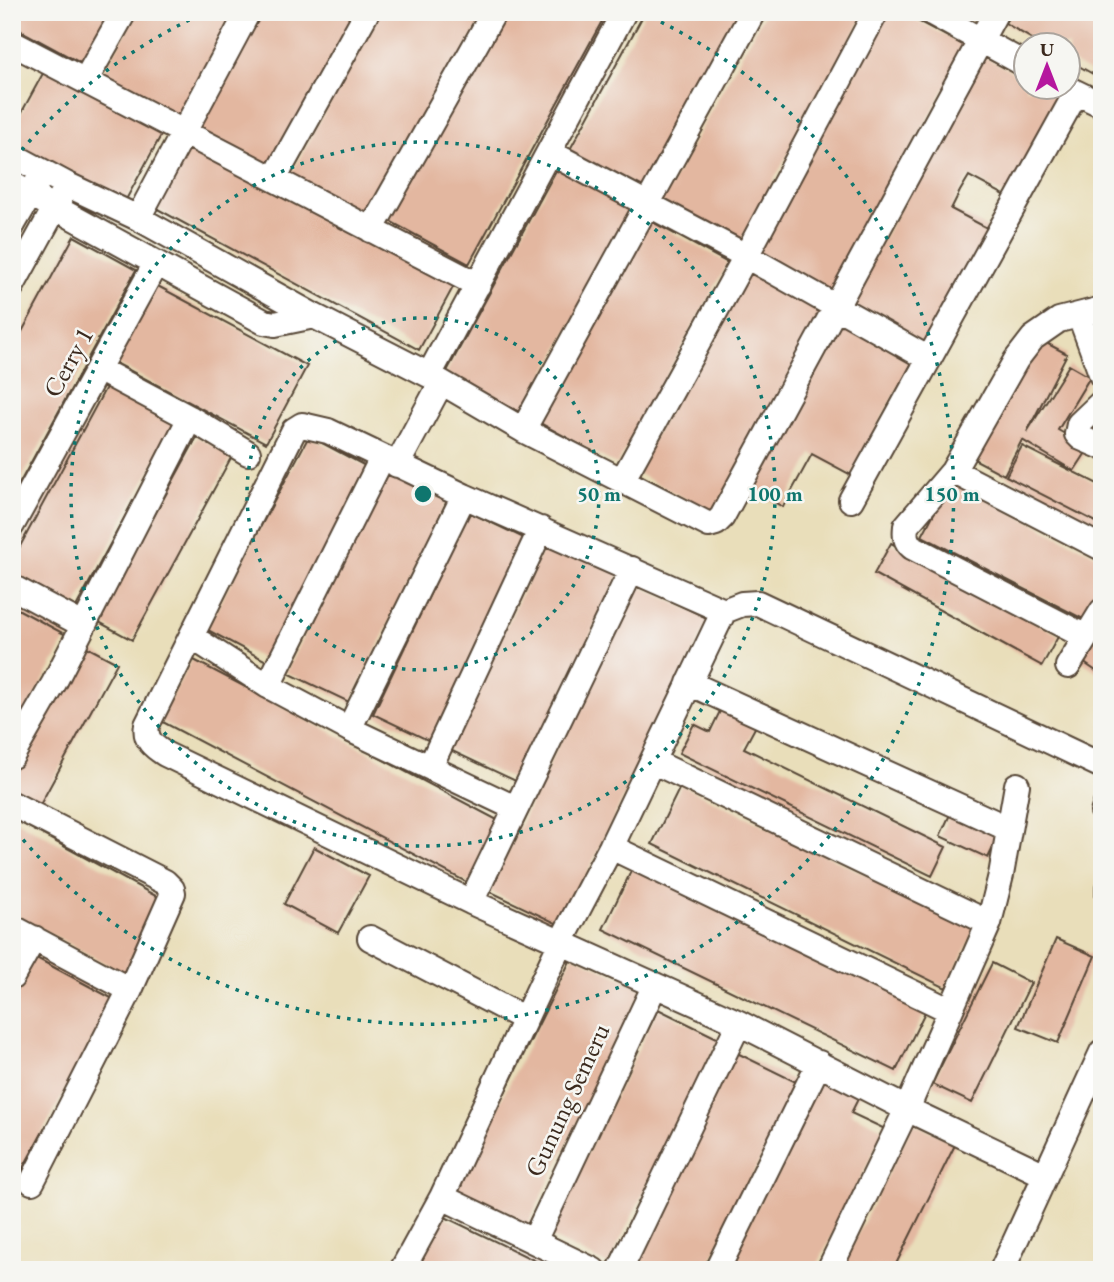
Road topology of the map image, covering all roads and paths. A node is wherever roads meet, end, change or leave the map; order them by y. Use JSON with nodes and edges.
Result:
{"nodes":[{"id":1,"x":124,"y":12,"type":"edge"},
{"id":2,"x":248,"y":12,"type":"edge"},
{"id":3,"x":367,"y":12,"type":"edge"},
{"id":4,"x":494,"y":12,"type":"edge"},
{"id":5,"x":624,"y":12,"type":"edge"},
{"id":6,"x":753,"y":12,"type":"edge"},
{"id":7,"x":876,"y":12,"type":"edge"},
{"id":8,"x":929,"y":12,"type":"edge"},
{"id":9,"x":996,"y":12,"type":"edge"},
{"id":10,"x":981,"y":40,"type":"junction"},
{"id":11,"x":12,"y":43,"type":"edge"},
{"id":12,"x":1012,"y":57,"type":"edge"},
{"id":13,"x":85,"y":81,"type":"junction"},
{"id":14,"x":1082,"y":95,"type":"edge"},
{"id":15,"x":1065,"y":102,"type":"edge"},
{"id":16,"x":1102,"y":105,"type":"edge"},
{"id":17,"x":185,"y":131,"type":"junction"},
{"id":18,"x":549,"y":152,"type":"junction"},
{"id":19,"x":12,"y":155,"type":"edge"},
{"id":20,"x":44,"y":172,"type":"junction"},
{"id":21,"x":274,"y":179,"type":"junction"},
{"id":22,"x":68,"y":185,"type":"junction"},
{"id":23,"x":21,"y":188,"type":"edge"},
{"id":24,"x":647,"y":206,"type":"junction"},
{"id":25,"x":55,"y":207,"type":"junction"},
{"id":26,"x":138,"y":218,"type":"junction"},
{"id":27,"x":12,"y":226,"type":"edge"},
{"id":28,"x":371,"y":230,"type":"junction"},
{"id":29,"x":746,"y":256,"type":"junction"},
{"id":30,"x":156,"y":263,"type":"junction"},
{"id":31,"x":478,"y":285,"type":"junction"},
{"id":32,"x":12,"y":286,"type":"edge"},
{"id":33,"x":836,"y":308,"type":"junction"},
{"id":34,"x":1091,"y":312,"type":"edge"},
{"id":35,"x":310,"y":317,"type":"junction"},
{"id":36,"x":929,"y":359,"type":"junction"},
{"id":37,"x":98,"y":369,"type":"junction"},
{"id":38,"x":1102,"y":376,"type":"edge"},
{"id":39,"x":434,"y":386,"type":"junction"},
{"id":40,"x":1102,"y":402,"type":"edge"},
{"id":41,"x":190,"y":418,"type":"junction"},
{"id":42,"x":523,"y":430,"type":"junction"},
{"id":43,"x":1102,"y":447,"type":"edge"},
{"id":44,"x":248,"y":453,"type":"dead end"},
{"id":45,"x":390,"y":461,"type":"junction"},
{"id":46,"x":953,"y":471,"type":"junction"},
{"id":47,"x":623,"y":479,"type":"junction"},
{"id":48,"x":464,"y":496,"type":"junction"},
{"id":49,"x":851,"y":500,"type":"dead end"},
{"id":50,"x":12,"y":525,"type":"edge"},
{"id":51,"x":541,"y":529,"type":"junction"},
{"id":52,"x":1102,"y":548,"type":"edge"},
{"id":53,"x":632,"y":569,"type":"junction"},
{"id":54,"x":12,"y":587,"type":"edge"},
{"id":55,"x":724,"y":611,"type":"junction"},
{"id":56,"x":1102,"y":611,"type":"edge"},
{"id":57,"x":83,"y":625,"type":"junction"},
{"id":58,"x":192,"y":637,"type":"junction"},
{"id":59,"x":1086,"y":637,"type":"junction"},
{"id":60,"x":1068,"y":666,"type":"dead end"},
{"id":61,"x":689,"y":682,"type":"junction"},
{"id":62,"x":268,"y":686,"type":"junction"},
{"id":63,"x":349,"y":729,"type":"junction"},
{"id":64,"x":12,"y":756,"type":"edge"},
{"id":65,"x":654,"y":762,"type":"junction"},
{"id":66,"x":1102,"y":766,"type":"edge"},
{"id":67,"x":430,"y":767,"type":"junction"},
{"id":68,"x":1017,"y":785,"type":"dead end"},
{"id":69,"x":1102,"y":797,"type":"edge"},
{"id":70,"x":12,"y":804,"type":"edge"},
{"id":71,"x":515,"y":808,"type":"junction"},
{"id":72,"x":1102,"y":829,"type":"edge"},
{"id":73,"x":1009,"y":830,"type":"junction"},
{"id":74,"x":611,"y":847,"type":"junction"},
{"id":75,"x":1102,"y":887,"type":"edge"},
{"id":76,"x":471,"y":902,"type":"junction"},
{"id":77,"x":1102,"y":906,"type":"edge"},
{"id":78,"x":989,"y":923,"type":"junction"},
{"id":79,"x":23,"y":932,"type":"edge"},
{"id":80,"x":370,"y":938,"type":"dead end"},
{"id":81,"x":561,"y":942,"type":"junction"},
{"id":82,"x":12,"y":977,"type":"edge"},
{"id":83,"x":655,"y":985,"type":"junction"},
{"id":84,"x":130,"y":990,"type":"junction"},
{"id":85,"x":949,"y":1010,"type":"junction"},
{"id":86,"x":525,"y":1019,"type":"junction"},
{"id":87,"x":739,"y":1023,"type":"junction"},
{"id":88,"x":1102,"y":1052,"type":"edge"},
{"id":89,"x":819,"y":1063,"type":"junction"},
{"id":90,"x":907,"y":1109,"type":"junction"},
{"id":91,"x":1045,"y":1175,"type":"junction"},
{"id":92,"x":32,"y":1182,"type":"dead end"},
{"id":93,"x":442,"y":1197,"type":"junction"},
{"id":94,"x":534,"y":1241,"type":"junction"},
{"id":95,"x":402,"y":1270,"type":"edge"},
{"id":96,"x":593,"y":1270,"type":"edge"},
{"id":97,"x":620,"y":1270,"type":"edge"},
{"id":98,"x":717,"y":1270,"type":"edge"},
{"id":99,"x":830,"y":1270,"type":"edge"},
{"id":100,"x":1002,"y":1270,"type":"edge"}],
"edges":[{"from":1,"to":13,"type":"street"},
{"from":2,"to":17,"type":"street"},
{"from":3,"to":21,"type":"street"},
{"from":4,"to":28,"type":"street"},
{"from":5,"to":18,"type":"street"},
{"from":6,"to":24,"type":"street"},
{"from":7,"to":29,"type":"street"},
{"from":8,"to":10,"type":"street"},
{"from":9,"to":10,"type":"street"},
{"from":10,"to":12,"type":"street"},
{"from":10,"to":33,"type":"street"},
{"from":11,"to":13,"type":"street"},
{"from":13,"to":17,"type":"street"},
{"from":14,"to":16,"type":"street"},
{"from":15,"to":36,"type":"street"},
{"from":17,"to":21,"type":"street"},
{"from":17,"to":26,"type":"street"},
{"from":18,"to":24,"type":"street"},
{"from":18,"to":31,"type":"street"},
{"from":19,"to":20,"type":"street"},
{"from":20,"to":22,"type":"street"},
{"from":20,"to":23,"type":"street"},
{"from":21,"to":28,"type":"street"},
{"from":22,"to":25,"type":"street"},
{"from":22,"to":26,"type":"street"},
{"from":23,"to":25,"type":"street"},
{"from":23,"to":27,"type":"street"},
{"from":24,"to":29,"type":"street"},
{"from":24,"to":42,"type":"street"},
{"from":25,"to":30,"type":"street"},
{"from":25,"to":32,"type":"street"},
{"from":26,"to":35,"type":"street"},
{"from":28,"to":31,"type":"street"},
{"from":29,"to":33,"type":"street"},
{"from":29,"to":47,"type":"street"},
{"from":30,"to":35,"type":"street"},
{"from":30,"to":37,"type":"street","name":"Cerry 1"},
{"from":31,"to":39,"type":"street"},
{"from":33,"to":36,"type":"street"},
{"from":33,"to":47,"type":"street"},
{"from":34,"to":38,"type":"street"},
{"from":34,"to":46,"type":"street"},
{"from":35,"to":39,"type":"street"},
{"from":36,"to":49,"type":"street"},
{"from":37,"to":41,"type":"street"},
{"from":37,"to":50,"type":"street","name":"Cerry 1"},
{"from":39,"to":42,"type":"street"},
{"from":39,"to":45,"type":"street"},
{"from":40,"to":43,"type":"street"},
{"from":41,"to":44,"type":"street"},
{"from":41,"to":57,"type":"street"},
{"from":42,"to":47,"type":"street"},
{"from":45,"to":48,"type":"street"},
{"from":45,"to":58,"type":"street"},
{"from":45,"to":62,"type":"street"},
{"from":46,"to":52,"type":"street"},
{"from":46,"to":59,"type":"street"},
{"from":48,"to":51,"type":"street"},
{"from":48,"to":63,"type":"street"},
{"from":51,"to":53,"type":"street"},
{"from":51,"to":67,"type":"street"},
{"from":53,"to":55,"type":"street"},
{"from":53,"to":71,"type":"street"},
{"from":54,"to":57,"type":"street"},
{"from":55,"to":61,"type":"street"},
{"from":55,"to":66,"type":"street"},
{"from":56,"to":59,"type":"street"},
{"from":57,"to":64,"type":"street"},
{"from":58,"to":62,"type":"street"},
{"from":58,"to":76,"type":"street"},
{"from":59,"to":60,"type":"street"},
{"from":61,"to":65,"type":"street"},
{"from":61,"to":73,"type":"street"},
{"from":62,"to":63,"type":"street"},
{"from":63,"to":67,"type":"street"},
{"from":65,"to":74,"type":"street"},
{"from":65,"to":78,"type":"street"},
{"from":67,"to":71,"type":"street"},
{"from":68,"to":73,"type":"street"},
{"from":69,"to":72,"type":"lane"},
{"from":70,"to":84,"type":"street"},
{"from":71,"to":76,"type":"street"},
{"from":73,"to":78,"type":"street"},
{"from":74,"to":81,"type":"street"},
{"from":74,"to":85,"type":"street"},
{"from":75,"to":77,"type":"lane"},
{"from":76,"to":81,"type":"street"},
{"from":78,"to":85,"type":"street"},
{"from":79,"to":82,"type":"street"},
{"from":79,"to":84,"type":"street"},
{"from":80,"to":86,"type":"street"},
{"from":81,"to":83,"type":"street"},
{"from":81,"to":86,"type":"street"},
{"from":83,"to":87,"type":"street"},
{"from":83,"to":94,"type":"street","name":"Gunung Semeru"},
{"from":84,"to":92,"type":"street"},
{"from":85,"to":90,"type":"street"},
{"from":86,"to":93,"type":"street"},
{"from":87,"to":89,"type":"street"},
{"from":87,"to":97,"type":"street"},
{"from":88,"to":91,"type":"street"},
{"from":89,"to":90,"type":"street"},
{"from":89,"to":98,"type":"street"},
{"from":90,"to":91,"type":"street"},
{"from":90,"to":99,"type":"street"},
{"from":91,"to":100,"type":"street"},
{"from":93,"to":94,"type":"street"},
{"from":93,"to":95,"type":"street"},
{"from":94,"to":96,"type":"street"}]}
